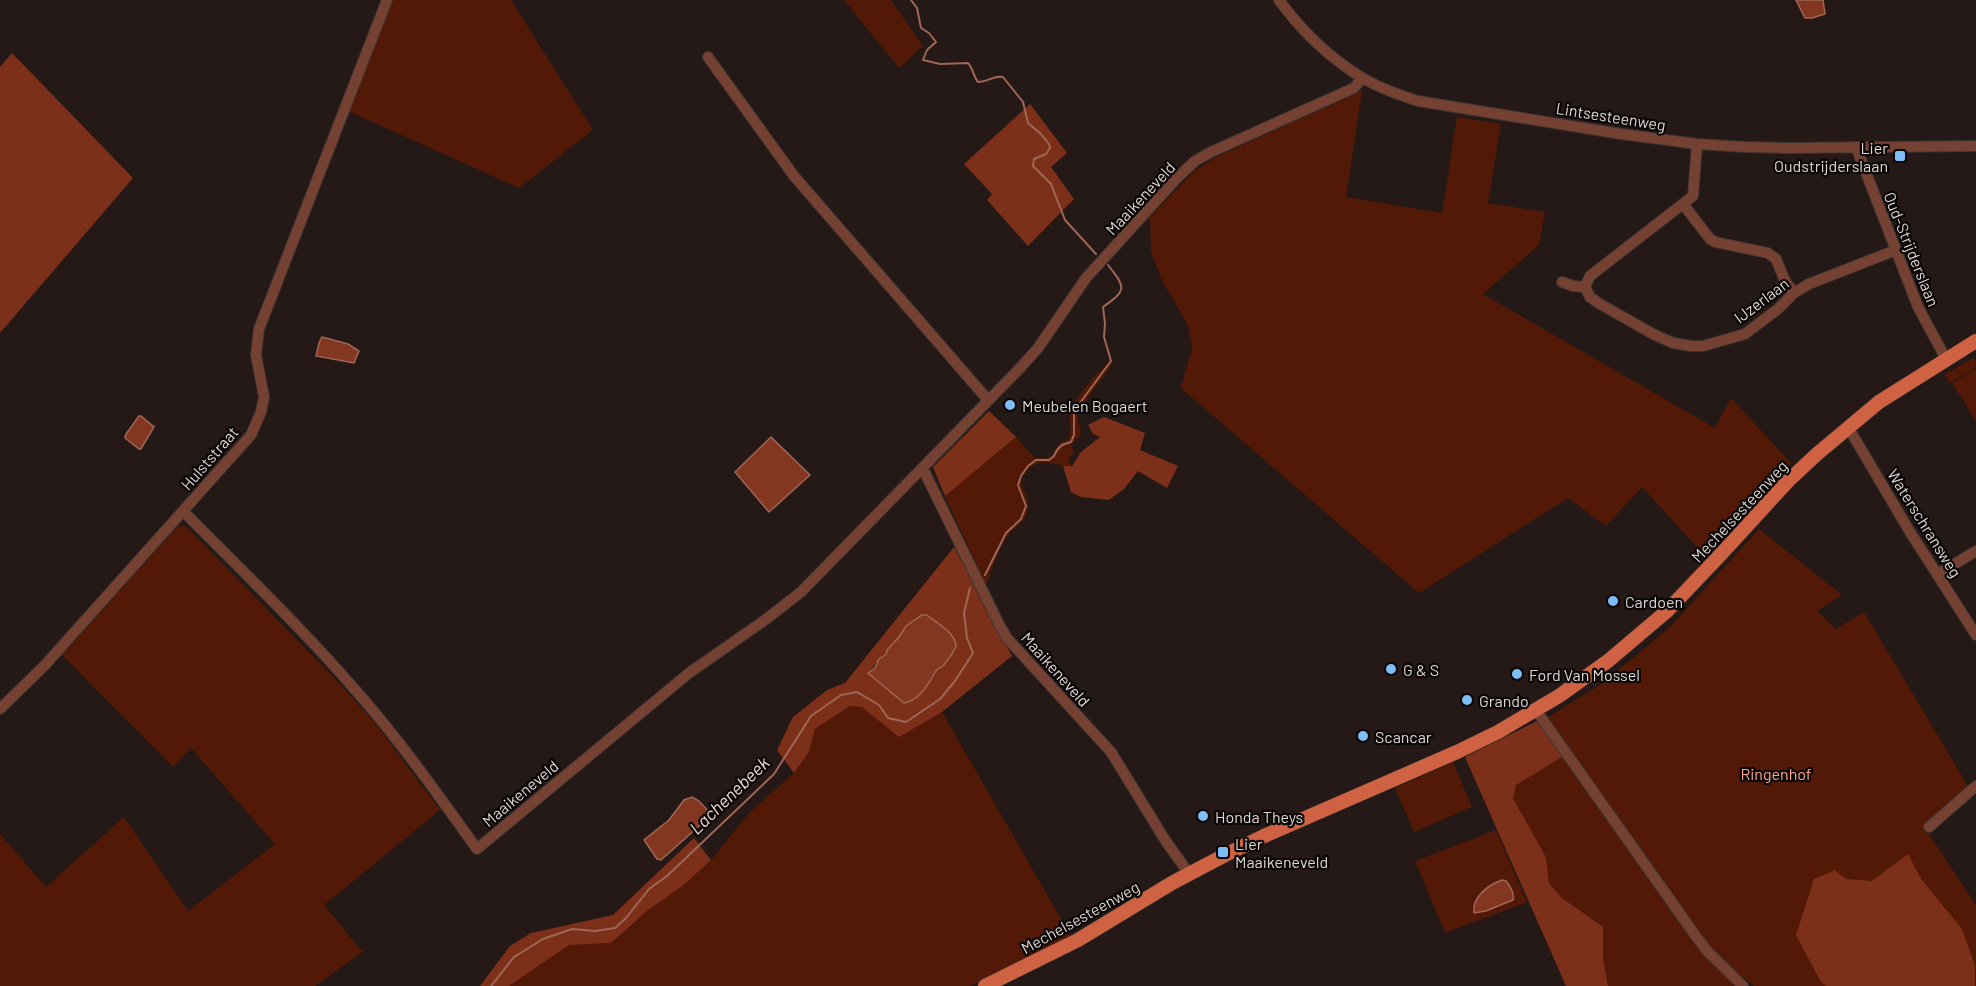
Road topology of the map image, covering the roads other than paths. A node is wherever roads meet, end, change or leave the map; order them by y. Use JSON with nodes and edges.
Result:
{"nodes":[{"id":1,"x":387,"y":0,"type":"edge"},
{"id":2,"x":1279,"y":0,"type":"edge"},
{"id":3,"x":708,"y":57,"type":"dead end"},
{"id":4,"x":1362,"y":78,"type":"junction"},
{"id":5,"x":1697,"y":144,"type":"junction"},
{"id":6,"x":1976,"y":146,"type":"edge"},
{"id":7,"x":1856,"y":147,"type":"junction"},
{"id":8,"x":1683,"y":204,"type":"junction"},
{"id":9,"x":1896,"y":250,"type":"junction"},
{"id":10,"x":1562,"y":282,"type":"dead end"},
{"id":11,"x":1585,"y":287,"type":"junction"},
{"id":12,"x":1794,"y":293,"type":"junction"},
{"id":13,"x":1976,"y":341,"type":"edge"},
{"id":14,"x":1946,"y":359,"type":"junction"},
{"id":15,"x":988,"y":400,"type":"junction"},
{"id":16,"x":1848,"y":427,"type":"junction"},
{"id":17,"x":923,"y":469,"type":"junction"},
{"id":18,"x":183,"y":511,"type":"junction"},
{"id":19,"x":1976,"y":551,"type":"edge"},
{"id":20,"x":1938,"y":574,"type":"junction"},
{"id":21,"x":1976,"y":635,"type":"edge"},
{"id":22,"x":0,"y":709,"type":"edge"},
{"id":23,"x":1533,"y":710,"type":"junction"},
{"id":24,"x":1976,"y":786,"type":"edge"},
{"id":25,"x":1929,"y":828,"type":"dead end"},
{"id":26,"x":1190,"y":875,"type":"junction"},
{"id":27,"x":985,"y":986,"type":"edge"},
{"id":28,"x":1005,"y":986,"type":"edge"},
{"id":29,"x":1743,"y":986,"type":"edge"}],
"edges":[{"from":1,"to":18,"type":"street","name":"Hulststraat"},
{"from":2,"to":4,"type":"street","name":"Lintsesteenweg"},
{"from":3,"to":15,"type":"street"},
{"from":4,"to":5,"type":"street","name":"Lintsesteenweg"},
{"from":4,"to":15,"type":"street","name":"Maaikeneveld"},
{"from":5,"to":7,"type":"street","name":"Lintsesteenweg"},
{"from":5,"to":8,"type":"street"},
{"from":6,"to":7,"type":"street","name":"Lintsesteenweg"},
{"from":7,"to":9,"type":"street","name":"Oud-Strijderslaan"},
{"from":8,"to":11,"type":"street"},
{"from":8,"to":12,"type":"street"},
{"from":9,"to":12,"type":"street","name":"IJzerlaan"},
{"from":9,"to":14,"type":"street","name":"Oud-Strijderslaan"},
{"from":10,"to":11,"type":"street"},
{"from":11,"to":12,"type":"street","name":"IJzerlaan"},
{"from":13,"to":14,"type":"main road","name":"Mechelsesteenweg"},
{"from":14,"to":16,"type":"main road","name":"Mechelsesteenweg"},
{"from":15,"to":17,"type":"street","name":"Maaikeneveld"},
{"from":16,"to":20,"type":"street","name":"Waterschransweg"},
{"from":16,"to":23,"type":"main road","name":"Mechelsesteenweg"},
{"from":17,"to":18,"type":"street","name":"Maaikeneveld"},
{"from":17,"to":26,"type":"street","name":"Maaikeneveld"},
{"from":18,"to":22,"type":"street","name":"Hulststraat"},
{"from":19,"to":20,"type":"street"},
{"from":20,"to":21,"type":"street","name":"Waterschransweg"},
{"from":23,"to":26,"type":"main road","name":"Mechelsesteenweg"},
{"from":23,"to":29,"type":"street"},
{"from":24,"to":25,"type":"street"},
{"from":26,"to":27,"type":"main road","name":"Mechelsesteenweg"},
{"from":26,"to":28,"type":"main road","name":"Mechelsesteenweg"}]}
